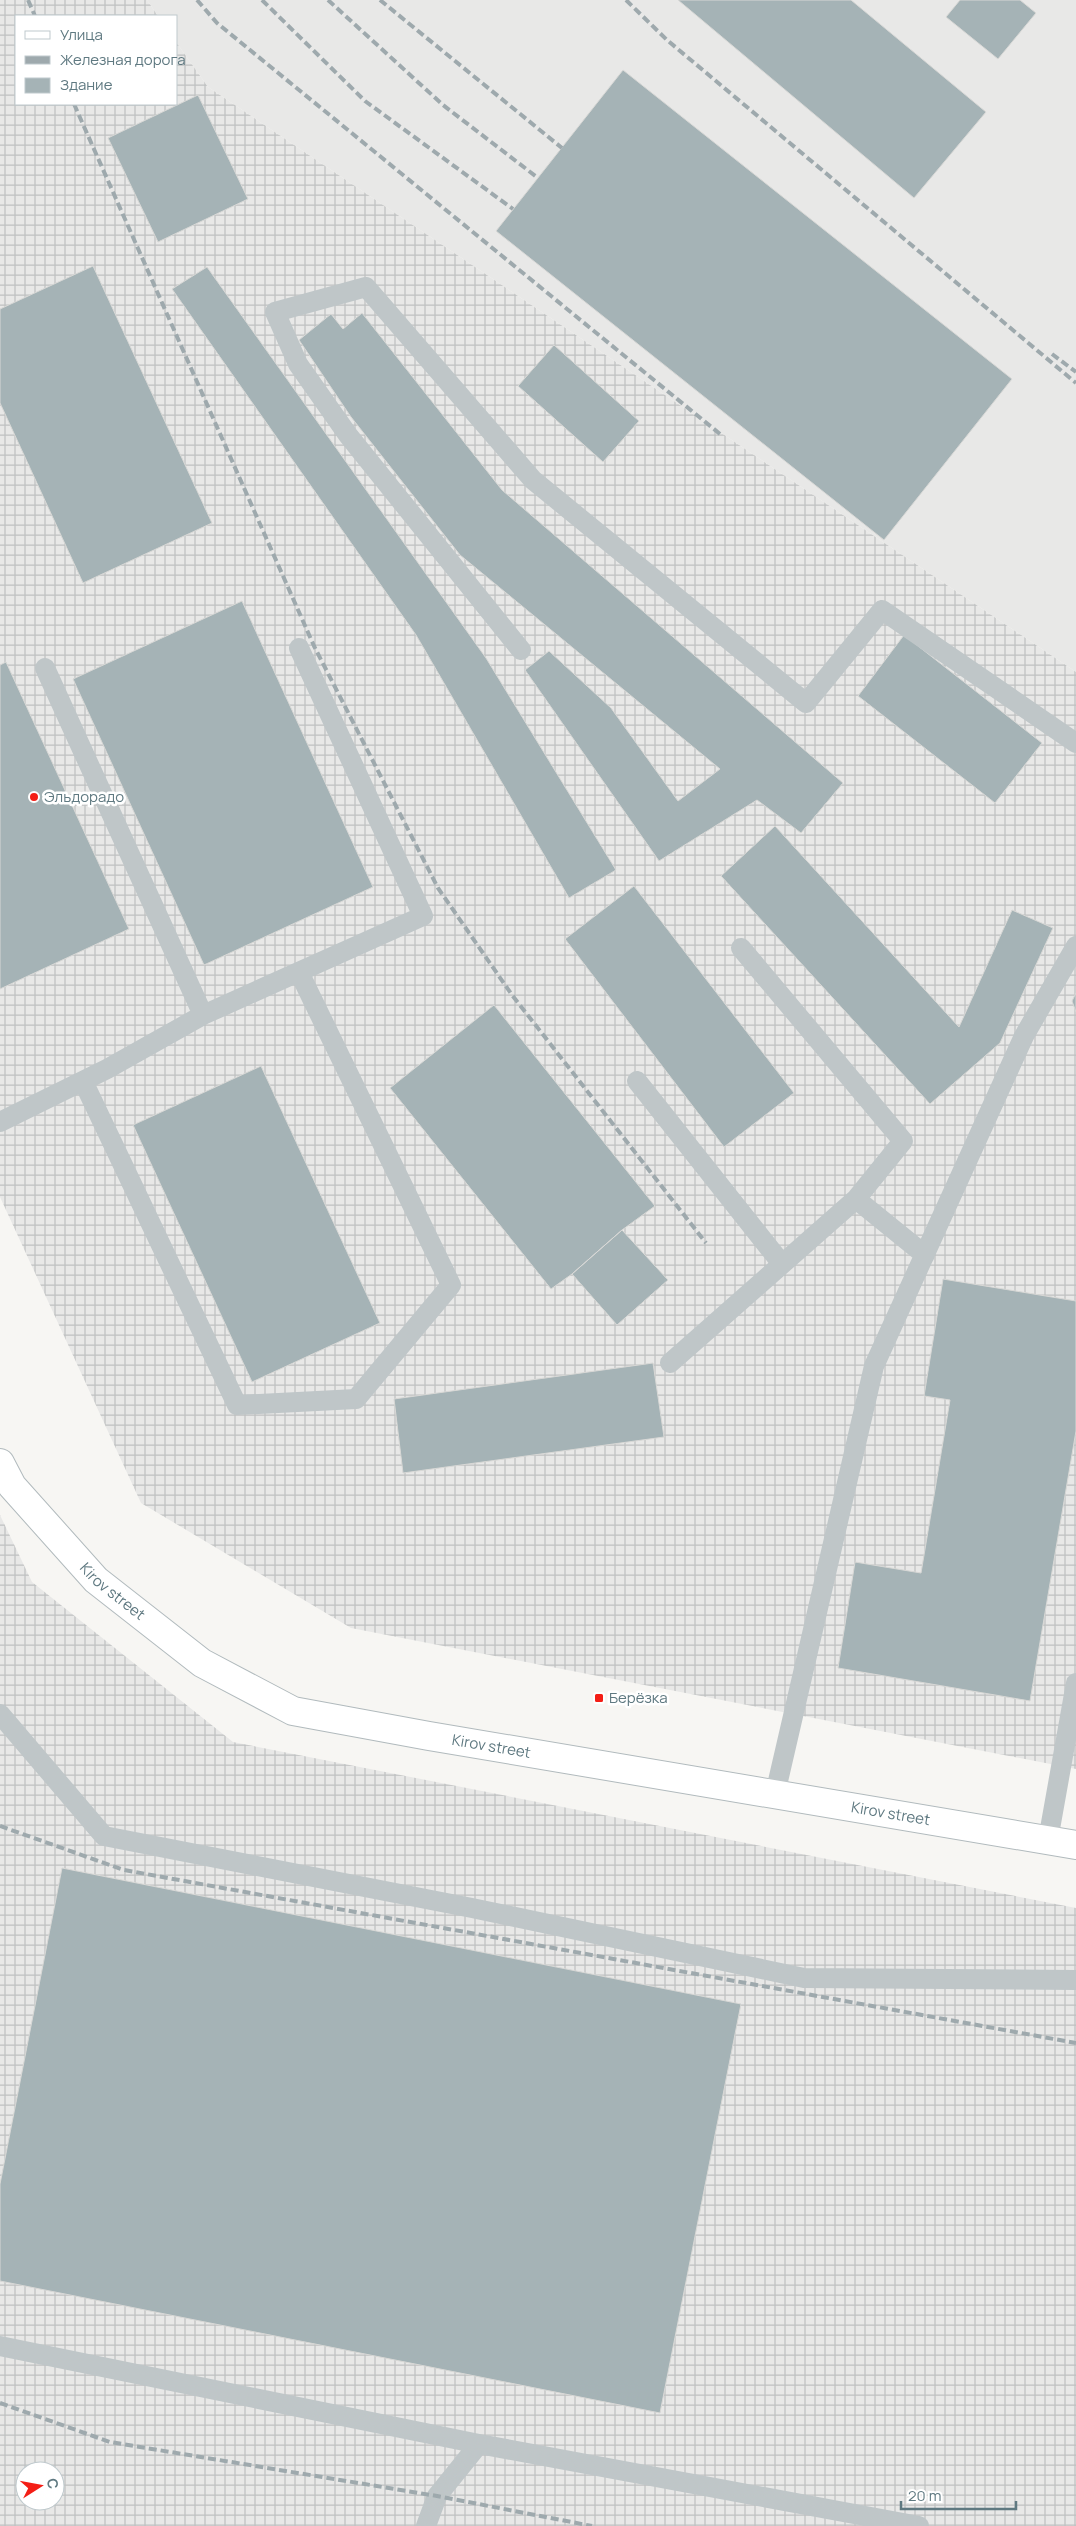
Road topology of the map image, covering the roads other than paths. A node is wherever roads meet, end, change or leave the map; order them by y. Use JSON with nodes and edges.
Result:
{"nodes":[{"id":1,"x":299,"y":648,"type":"dead end"},
{"id":2,"x":521,"y":650,"type":"dead end"},
{"id":3,"x":45,"y":668,"type":"dead end"},
{"id":4,"x":1076,"y":743,"type":"edge"},
{"id":5,"x":1076,"y":946,"type":"edge"},
{"id":6,"x":741,"y":948,"type":"dead end"},
{"id":7,"x":300,"y":972,"type":"junction"},
{"id":8,"x":204,"y":1015,"type":"junction"},
{"id":9,"x":83,"y":1081,"type":"junction"},
{"id":10,"x":637,"y":1081,"type":"dead end"},
{"id":11,"x":0,"y":1122,"type":"edge"},
{"id":12,"x":856,"y":1199,"type":"junction"},
{"id":13,"x":925,"y":1255,"type":"junction"},
{"id":14,"x":782,"y":1264,"type":"junction"},
{"id":15,"x":670,"y":1363,"type":"dead end"},
{"id":16,"x":0,"y":1463,"type":"edge"},
{"id":17,"x":1076,"y":1683,"type":"edge"},
{"id":18,"x":0,"y":1714,"type":"edge"},
{"id":19,"x":775,"y":1794,"type":"junction"},
{"id":20,"x":1048,"y":1840,"type":"junction"},
{"id":21,"x":1076,"y":1845,"type":"edge"},
{"id":22,"x":1076,"y":1980,"type":"edge"},
{"id":23,"x":0,"y":2346,"type":"edge"},
{"id":24,"x":479,"y":2444,"type":"junction"},
{"id":25,"x":426,"y":2526,"type":"edge"},
{"id":26,"x":920,"y":2526,"type":"edge"}],
"edges":[{"from":1,"to":7,"type":"lane"},
{"from":2,"to":4,"type":"lane"},
{"from":3,"to":8,"type":"lane"},
{"from":5,"to":13,"type":"lane"},
{"from":6,"to":12,"type":"lane"},
{"from":7,"to":8,"type":"lane"},
{"from":7,"to":9,"type":"lane"},
{"from":8,"to":9,"type":"lane"},
{"from":9,"to":11,"type":"lane"},
{"from":10,"to":14,"type":"lane"},
{"from":12,"to":13,"type":"lane"},
{"from":12,"to":14,"type":"lane"},
{"from":13,"to":19,"type":"lane"},
{"from":14,"to":15,"type":"lane"},
{"from":16,"to":19,"type":"main road","name":"Kirov street"},
{"from":17,"to":20,"type":"lane"},
{"from":18,"to":22,"type":"lane"},
{"from":19,"to":20,"type":"main road","name":"Kirov street"},
{"from":20,"to":21,"type":"main road","name":"Kirov street"},
{"from":23,"to":24,"type":"lane"},
{"from":24,"to":25,"type":"lane"},
{"from":24,"to":26,"type":"lane"}]}
